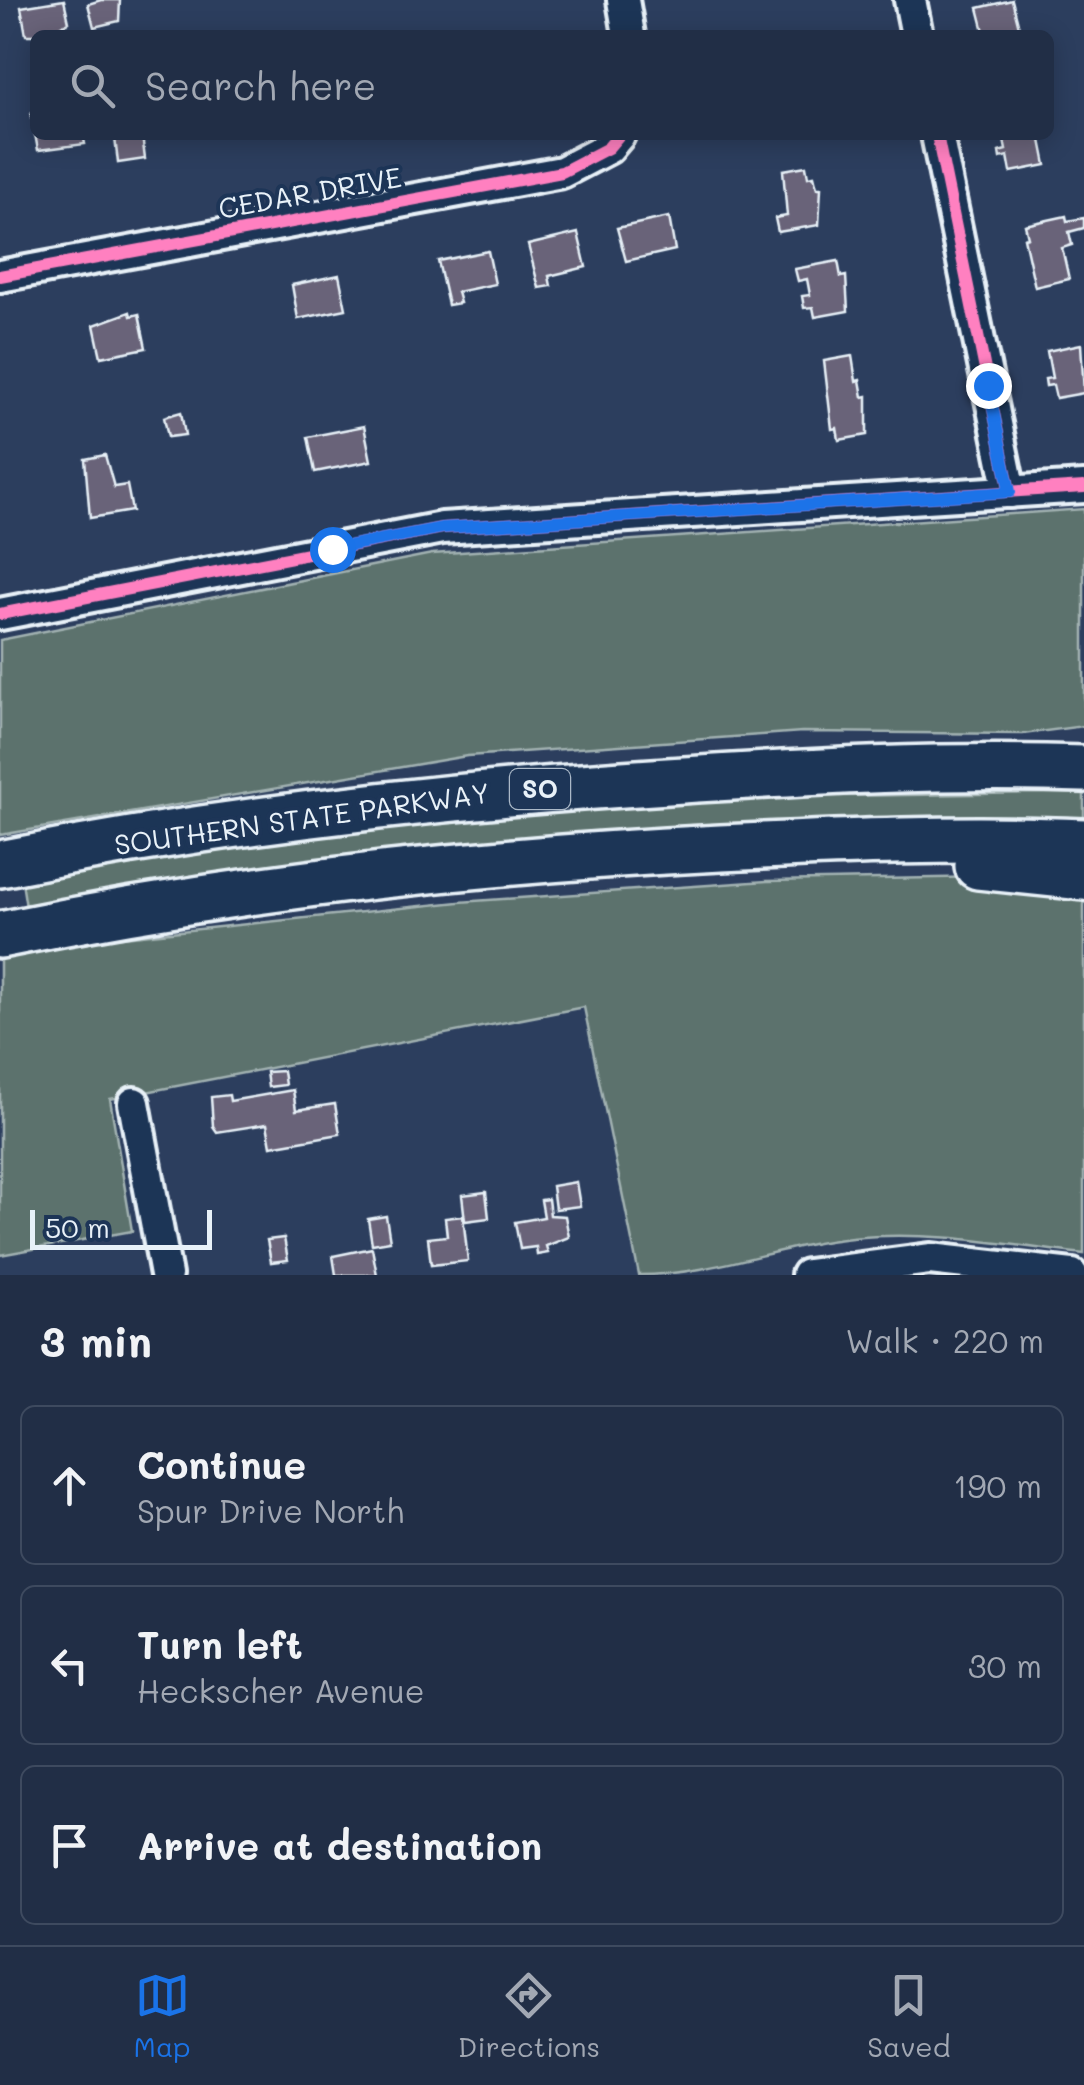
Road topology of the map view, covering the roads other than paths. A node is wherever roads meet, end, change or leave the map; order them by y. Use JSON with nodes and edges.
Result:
{"nodes":[{"id":1,"x":622,"y":0,"type":"edge"},
{"id":2,"x":910,"y":0,"type":"edge"},
{"id":3,"x":628,"y":30,"type":"edge"},
{"id":4,"x":916,"y":30,"type":"edge"},
{"id":5,"x":615,"y":140,"type":"edge"},
{"id":6,"x":938,"y":140,"type":"edge"},
{"id":7,"x":0,"y":276,"type":"edge"},
{"id":8,"x":1084,"y":487,"type":"edge"},
{"id":9,"x":1010,"y":492,"type":"junction"},
{"id":10,"x":0,"y":614,"type":"edge"},
{"id":11,"x":1084,"y":742,"type":"edge"},
{"id":12,"x":1084,"y":770,"type":"edge"},
{"id":13,"x":651,"y":782,"type":"junction"},
{"id":14,"x":1084,"y":842,"type":"edge"},
{"id":15,"x":616,"y":853,"type":"junction"},
{"id":16,"x":0,"y":864,"type":"edge"},
{"id":17,"x":1084,"y":878,"type":"edge"},
{"id":18,"x":0,"y":935,"type":"edge"},
{"id":19,"x":134,"y":1103,"type":"dead end"},
{"id":20,"x":952,"y":1268,"type":"edge"},
{"id":21,"x":856,"y":1270,"type":"edge"},
{"id":22,"x":166,"y":1275,"type":"edge"},
{"id":23,"x":807,"y":1275,"type":"edge"},
{"id":24,"x":1072,"y":1275,"type":"edge"}],
"edges":[{"from":1,"to":3,"type":"street"},
{"from":2,"to":4,"type":"street"},
{"from":5,"to":7,"type":"street","name":"CEDAR DRIVE"},
{"from":6,"to":9,"type":"street"},
{"from":8,"to":9,"type":"street"},
{"from":9,"to":10,"type":"street"},
{"from":11,"to":13,"type":"highway"},
{"from":12,"to":13,"type":"highway","name":"SOUTHERN STATE PARKWAY","number":"SO"},
{"from":13,"to":16,"type":"highway","name":"SOUTHERN STATE PARKWAY","number":"SO"},
{"from":14,"to":15,"type":"highway"},
{"from":15,"to":17,"type":"highway"},
{"from":15,"to":18,"type":"highway"},
{"from":19,"to":22,"type":"street"},
{"from":20,"to":21,"type":"street"},
{"from":20,"to":24,"type":"street"},
{"from":21,"to":23,"type":"street"}]}
